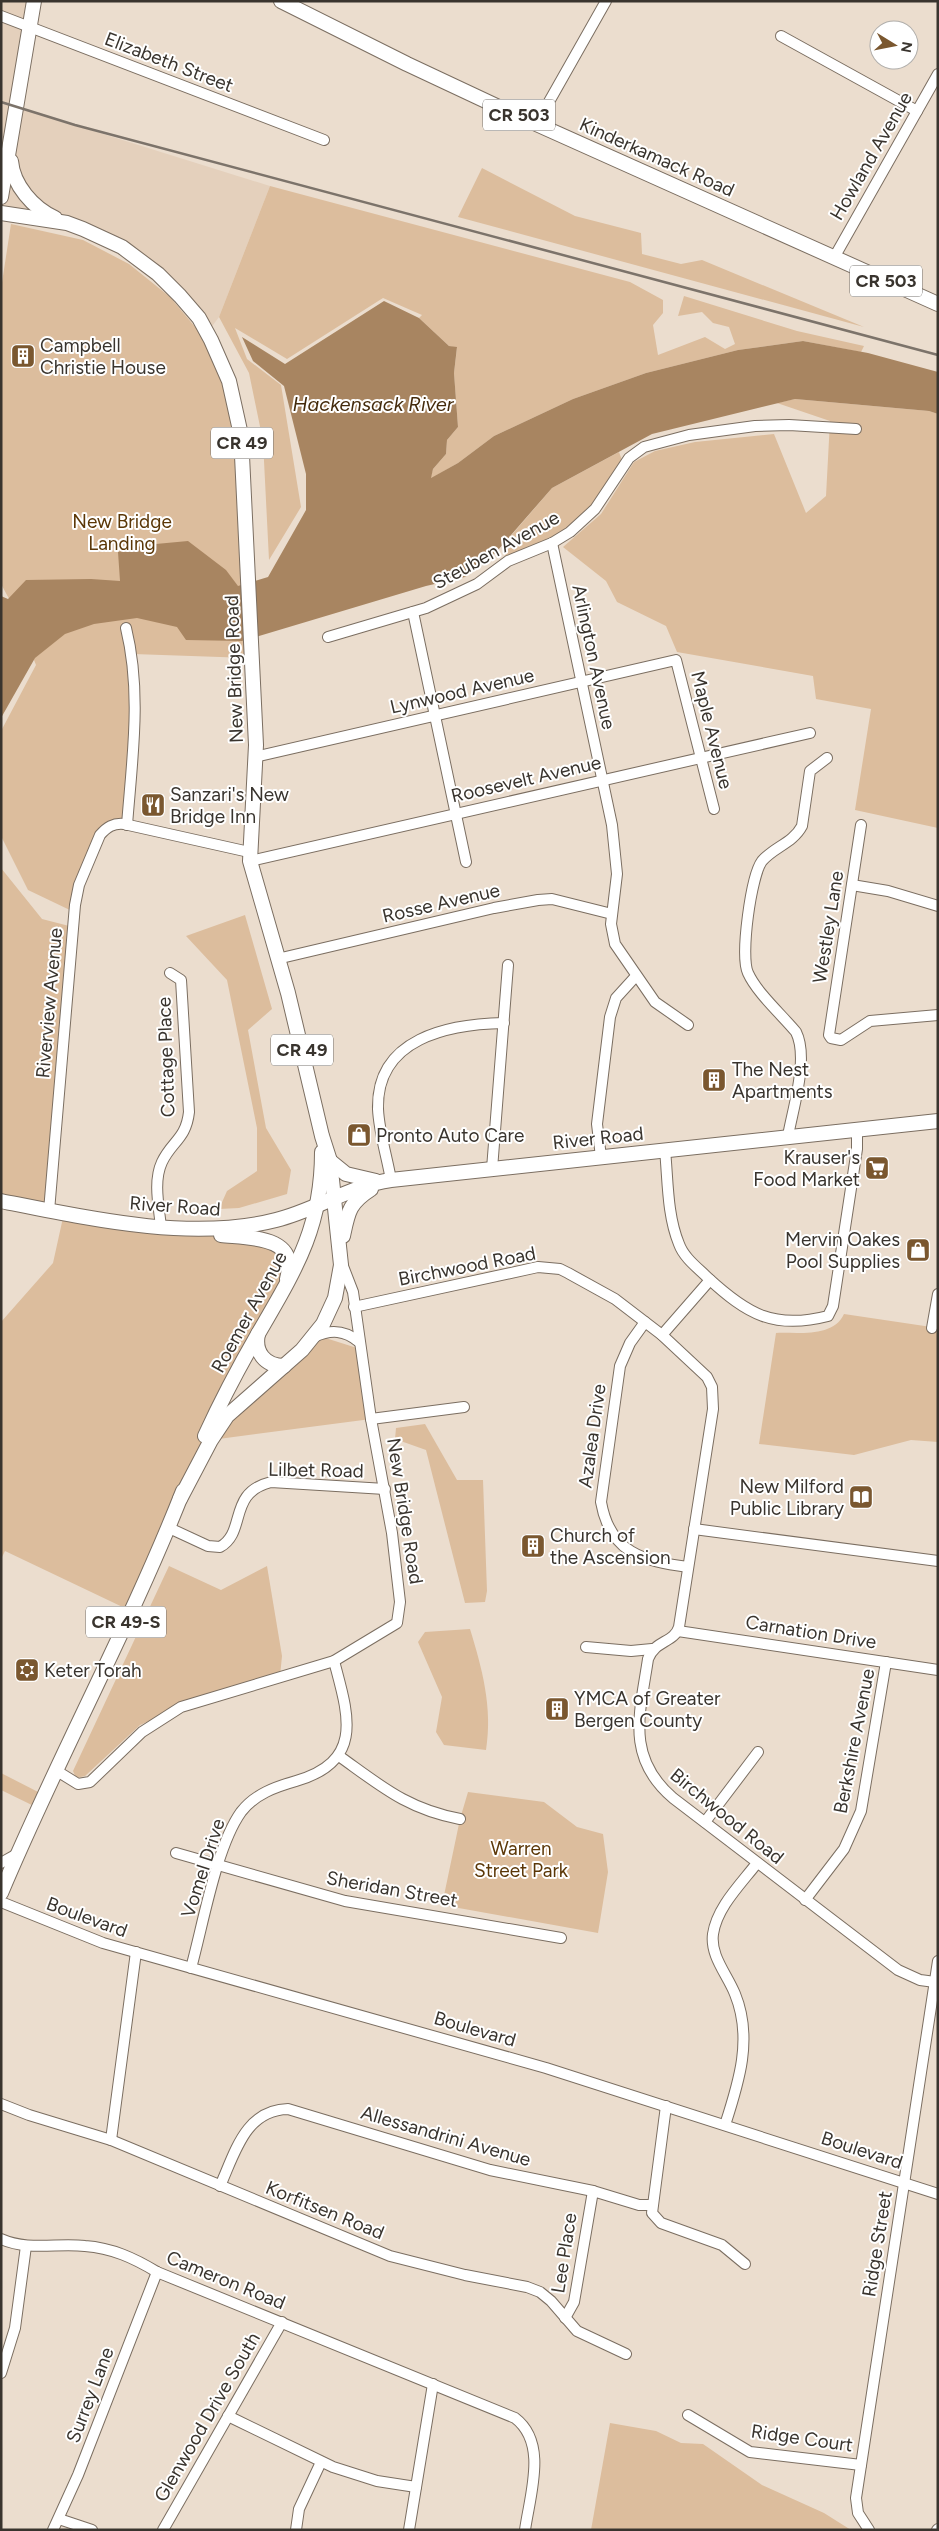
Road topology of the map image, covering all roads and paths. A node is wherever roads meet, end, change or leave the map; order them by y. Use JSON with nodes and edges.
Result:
{"nodes":[{"id":1,"x":34,"y":1,"type":"edge"},
{"id":2,"x":281,"y":1,"type":"edge"},
{"id":3,"x":606,"y":1,"type":"edge"},
{"id":4,"x":1,"y":16,"type":"edge"},
{"id":5,"x":30,"y":27,"type":"junction"},
{"id":6,"x":781,"y":36,"type":"dead end"},
{"id":7,"x":938,"y":74,"type":"edge"},
{"id":8,"x":934,"y":92,"type":"edge"},
{"id":9,"x":917,"y":111,"type":"junction"},
{"id":10,"x":537,"y":123,"type":"junction"},
{"id":11,"x":324,"y":140,"type":"dead end"},
{"id":12,"x":10,"y":152,"type":"junction"},
{"id":13,"x":1,"y":196,"type":"edge"},
{"id":14,"x":1,"y":213,"type":"edge"},
{"id":15,"x":67,"y":223,"type":"junction"},
{"id":16,"x":835,"y":256,"type":"junction"},
{"id":17,"x":938,"y":304,"type":"edge"},
{"id":18,"x":856,"y":429,"type":"dead end"},
{"id":19,"x":552,"y":543,"type":"junction"},
{"id":20,"x":412,"y":612,"type":"junction"},
{"id":21,"x":126,"y":628,"type":"dead end"},
{"id":22,"x":328,"y":637,"type":"dead end"},
{"id":23,"x":676,"y":660,"type":"joint"},
{"id":24,"x":582,"y":681,"type":"junction"},
{"id":25,"x":434,"y":715,"type":"junction"},
{"id":26,"x":810,"y":733,"type":"dead end"},
{"id":27,"x":255,"y":757,"type":"junction"},
{"id":28,"x":699,"y":757,"type":"junction"},
{"id":29,"x":827,"y":758,"type":"dead end"},
{"id":30,"x":602,"y":779,"type":"junction"},
{"id":31,"x":714,"y":809,"type":"dead end"},
{"id":32,"x":455,"y":813,"type":"junction"},
{"id":33,"x":128,"y":825,"type":"junction"},
{"id":34,"x":862,"y":825,"type":"dead end"},
{"id":35,"x":249,"y":856,"type":"junction"},
{"id":36,"x":466,"y":862,"type":"dead end"},
{"id":37,"x":852,"y":885,"type":"junction"},
{"id":38,"x":938,"y":906,"type":"edge"},
{"id":39,"x":612,"y":914,"type":"junction"},
{"id":40,"x":277,"y":959,"type":"junction"},
{"id":41,"x":508,"y":964,"type":"dead end"},
{"id":42,"x":170,"y":973,"type":"dead end"},
{"id":43,"x":637,"y":977,"type":"junction"},
{"id":44,"x":938,"y":1015,"type":"edge"},
{"id":45,"x":504,"y":1023,"type":"junction"},
{"id":46,"x":688,"y":1025,"type":"dead end"},
{"id":47,"x":938,"y":1121,"type":"edge"},
{"id":48,"x":857,"y":1128,"type":"junction"},
{"id":49,"x":322,"y":1136,"type":"junction"},
{"id":50,"x":788,"y":1136,"type":"junction"},
{"id":51,"x":664,"y":1150,"type":"junction"},
{"id":52,"x":601,"y":1157,"type":"junction"},
{"id":53,"x":330,"y":1160,"type":"junction"},
{"id":54,"x":492,"y":1169,"type":"junction"},
{"id":55,"x":386,"y":1181,"type":"junction"},
{"id":56,"x":335,"y":1196,"type":"junction"},
{"id":57,"x":319,"y":1203,"type":"junction"},
{"id":58,"x":3,"y":1205,"type":"edge"},
{"id":59,"x":49,"y":1211,"type":"junction"},
{"id":60,"x":161,"y":1227,"type":"junction"},
{"id":61,"x":198,"y":1230,"type":"junction"},
{"id":62,"x":340,"y":1253,"type":"junction"},
{"id":63,"x":710,"y":1280,"type":"junction"},
{"id":64,"x":938,"y":1294,"type":"edge"},
{"id":65,"x":279,"y":1301,"type":"junction"},
{"id":66,"x":354,"y":1307,"type":"junction"},
{"id":67,"x":645,"y":1322,"type":"junction"},
{"id":68,"x":932,"y":1328,"type":"dead end"},
{"id":69,"x":258,"y":1333,"type":"junction"},
{"id":70,"x":662,"y":1336,"type":"junction"},
{"id":71,"x":314,"y":1337,"type":"junction"},
{"id":72,"x":359,"y":1342,"type":"junction"},
{"id":73,"x":284,"y":1366,"type":"junction"},
{"id":74,"x":464,"y":1407,"type":"dead end"},
{"id":75,"x":371,"y":1418,"type":"junction"},
{"id":76,"x":385,"y":1489,"type":"junction"},
{"id":77,"x":180,"y":1499,"type":"junction"},
{"id":78,"x":167,"y":1527,"type":"junction"},
{"id":79,"x":694,"y":1529,"type":"junction"},
{"id":80,"x":938,"y":1561,"type":"edge"},
{"id":81,"x":688,"y":1567,"type":"junction"},
{"id":82,"x":678,"y":1631,"type":"junction"},
{"id":83,"x":586,"y":1647,"type":"dead end"},
{"id":84,"x":652,"y":1649,"type":"junction"},
{"id":85,"x":334,"y":1661,"type":"junction"},
{"id":86,"x":886,"y":1662,"type":"junction"},
{"id":87,"x":938,"y":1670,"type":"edge"},
{"id":88,"x":758,"y":1752,"type":"dead end"},
{"id":89,"x":339,"y":1756,"type":"junction"},
{"id":90,"x":57,"y":1771,"type":"junction"},
{"id":91,"x":460,"y":1819,"type":"dead end"},
{"id":92,"x":705,"y":1822,"type":"junction"},
{"id":93,"x":176,"y":1853,"type":"dead end"},
{"id":94,"x":17,"y":1854,"type":"junction"},
{"id":95,"x":1,"y":1863,"type":"edge"},
{"id":96,"x":757,"y":1863,"type":"junction"},
{"id":97,"x":219,"y":1866,"type":"junction"},
{"id":98,"x":1,"y":1893,"type":"edge"},
{"id":99,"x":805,"y":1900,"type":"junction"},
{"id":100,"x":1,"y":1902,"type":"edge"},
{"id":101,"x":561,"y":1938,"type":"dead end"},
{"id":102,"x":136,"y":1952,"type":"junction"},
{"id":103,"x":938,"y":1961,"type":"edge"},
{"id":104,"x":191,"y":1968,"type":"junction"},
{"id":105,"x":935,"y":1982,"type":"junction"},
{"id":106,"x":1,"y":2104,"type":"edge"},
{"id":107,"x":666,"y":2106,"type":"junction"},
{"id":108,"x":725,"y":2125,"type":"junction"},
{"id":109,"x":110,"y":2140,"type":"junction"},
{"id":110,"x":904,"y":2183,"type":"junction"},
{"id":111,"x":220,"y":2186,"type":"junction"},
{"id":112,"x":593,"y":2191,"type":"junction"},
{"id":113,"x":938,"y":2194,"type":"edge"},
{"id":114,"x":651,"y":2205,"type":"junction"},
{"id":115,"x":1,"y":2238,"type":"edge"},
{"id":116,"x":26,"y":2246,"type":"junction"},
{"id":117,"x":745,"y":2264,"type":"dead end"},
{"id":118,"x":157,"y":2272,"type":"junction"},
{"id":119,"x":566,"y":2318,"type":"junction"},
{"id":120,"x":282,"y":2322,"type":"junction"},
{"id":121,"x":626,"y":2354,"type":"dead end"},
{"id":122,"x":1,"y":2373,"type":"edge"},
{"id":123,"x":432,"y":2384,"type":"junction"},
{"id":124,"x":688,"y":2415,"type":"dead end"},
{"id":125,"x":228,"y":2416,"type":"junction"},
{"id":126,"x":321,"y":2462,"type":"junction"},
{"id":127,"x":861,"y":2464,"type":"junction"},
{"id":128,"x":416,"y":2487,"type":"junction"},
{"id":129,"x":59,"y":2518,"type":"junction"},
{"id":130,"x":53,"y":2530,"type":"edge"},
{"id":131,"x":92,"y":2530,"type":"edge"},
{"id":132,"x":163,"y":2530,"type":"edge"},
{"id":133,"x":296,"y":2530,"type":"edge"},
{"id":134,"x":409,"y":2530,"type":"edge"},
{"id":135,"x":525,"y":2530,"type":"edge"},
{"id":136,"x":869,"y":2530,"type":"edge"}],
"edges":[{"from":1,"to":5,"type":"main road"},
{"from":2,"to":10,"type":"main road","name":"Kinderkamack Road","number":"CR 503"},
{"from":3,"to":10,"type":"street"},
{"from":4,"to":5,"type":"street","name":"Elizabeth Street"},
{"from":5,"to":11,"type":"street","name":"Elizabeth Street"},
{"from":5,"to":12,"type":"main road"},
{"from":6,"to":9,"type":"street"},
{"from":7,"to":8,"type":"street","name":"Howland Avenue"},
{"from":8,"to":9,"type":"street","name":"Howland Avenue"},
{"from":9,"to":16,"type":"street","name":"Howland Avenue"},
{"from":10,"to":16,"type":"main road","name":"Kinderkamack Road","number":"CR 503"},
{"from":12,"to":13,"type":"main road"},
{"from":12,"to":15,"type":"main road"},
{"from":14,"to":15,"type":"main road","name":"New Bridge Road","number":"CR 49"},
{"from":15,"to":27,"type":"main road","name":"New Bridge Road","number":"CR 49"},
{"from":16,"to":17,"type":"main road","name":"Kinderkamack Road","number":"CR 503"},
{"from":18,"to":19,"type":"street","name":"Steuben Avenue"},
{"from":19,"to":20,"type":"street","name":"Steuben Avenue"},
{"from":19,"to":24,"type":"street","name":"Arlington Avenue"},
{"from":20,"to":22,"type":"street","name":"Steuben Avenue"},
{"from":20,"to":25,"type":"street"},
{"from":21,"to":33,"type":"street"},
{"from":23,"to":24,"type":"street","name":"Lynwood Avenue"},
{"from":23,"to":28,"type":"street","name":"Maple Avenue"},
{"from":24,"to":25,"type":"street","name":"Lynwood Avenue"},
{"from":24,"to":30,"type":"street","name":"Arlington Avenue"},
{"from":25,"to":27,"type":"street","name":"Lynwood Avenue"},
{"from":25,"to":32,"type":"street"},
{"from":26,"to":28,"type":"street","name":"Roosevelt Avenue"},
{"from":27,"to":35,"type":"main road","name":"New Bridge Road","number":"CR 49"},
{"from":28,"to":30,"type":"street","name":"Roosevelt Avenue"},
{"from":28,"to":31,"type":"street","name":"Maple Avenue"},
{"from":29,"to":50,"type":"street"},
{"from":30,"to":32,"type":"street","name":"Roosevelt Avenue"},
{"from":30,"to":39,"type":"street","name":"Arlington Avenue"},
{"from":32,"to":35,"type":"street","name":"Roosevelt Avenue"},
{"from":32,"to":36,"type":"street"},
{"from":33,"to":35,"type":"street"},
{"from":33,"to":59,"type":"street","name":"Riverview Avenue"},
{"from":34,"to":37,"type":"street","name":"Westley Lane"},
{"from":35,"to":40,"type":"main road","name":"New Bridge Road","number":"CR 49"},
{"from":37,"to":38,"type":"street"},
{"from":37,"to":44,"type":"street","name":"Westley Lane"},
{"from":39,"to":40,"type":"street","name":"Rosse Avenue"},
{"from":39,"to":43,"type":"street","name":"Arlington Avenue"},
{"from":40,"to":49,"type":"main road","name":"New Bridge Road","number":"CR 49"},
{"from":41,"to":45,"type":"street"},
{"from":42,"to":60,"type":"street","name":"Cottage Place"},
{"from":43,"to":46,"type":"street","name":"Arlington Avenue"},
{"from":43,"to":52,"type":"street"},
{"from":45,"to":54,"type":"street"},
{"from":45,"to":55,"type":"street"},
{"from":47,"to":48,"type":"main road","name":"River Road"},
{"from":48,"to":50,"type":"main road","name":"River Road"},
{"from":48,"to":63,"type":"street"},
{"from":49,"to":53,"type":"main road","name":"New Bridge Road","number":"CR 49"},
{"from":49,"to":57,"type":"main road","name":"Roemer Avenue","number":"CR 49"},
{"from":50,"to":51,"type":"main road","name":"River Road"},
{"from":51,"to":52,"type":"main road","name":"River Road"},
{"from":51,"to":63,"type":"street"},
{"from":52,"to":54,"type":"main road","name":"River Road"},
{"from":53,"to":55,"type":"main road"},
{"from":53,"to":56,"type":"main road","name":"New Bridge Road","number":"CR 49"},
{"from":54,"to":55,"type":"main road","name":"River Road"},
{"from":55,"to":56,"type":"main road","name":"River Road"},
{"from":55,"to":62,"type":"main road"},
{"from":56,"to":57,"type":"main road","name":"River Road"},
{"from":56,"to":62,"type":"main road","name":"New Bridge Road","number":"CR 49"},
{"from":57,"to":61,"type":"main road","name":"River Road"},
{"from":57,"to":65,"type":"main road","name":"Roemer Avenue","number":"CR 49"},
{"from":58,"to":59,"type":"main road","name":"River Road"},
{"from":59,"to":60,"type":"main road","name":"River Road"},
{"from":60,"to":61,"type":"main road","name":"River Road"},
{"from":61,"to":65,"type":"main road"},
{"from":62,"to":66,"type":"street","name":"New Bridge Road","number":"CR 49"},
{"from":62,"to":71,"type":"main road","name":"Roemer Avenue","number":"CR 49"},
{"from":63,"to":70,"type":"street"},
{"from":64,"to":68,"type":"street"},
{"from":65,"to":69,"type":"main road","name":"Roemer Avenue","number":"CR 49"},
{"from":66,"to":67,"type":"street","name":"Birchwood Road"},
{"from":66,"to":72,"type":"street","name":"New Bridge Road","number":"CR 49"},
{"from":67,"to":70,"type":"street","name":"Birchwood Road"},
{"from":67,"to":81,"type":"street","name":"Azalea Drive"},
{"from":69,"to":73,"type":"main road"},
{"from":69,"to":77,"type":"main road","name":"Roemer Avenue","number":"CR 49-S"},
{"from":70,"to":79,"type":"street","name":"Birchwood Road"},
{"from":71,"to":72,"type":"street"},
{"from":71,"to":73,"type":"main road","name":"Roemer Avenue","number":"CR 49"},
{"from":72,"to":75,"type":"street","name":"New Bridge Road","number":"CR 49"},
{"from":73,"to":77,"type":"main road","name":"Roemer Avenue","number":"CR 49-S"},
{"from":74,"to":75,"type":"street"},
{"from":75,"to":76,"type":"street","name":"New Bridge Road","number":"CR 49"},
{"from":76,"to":78,"type":"street","name":"Lilbet Road"},
{"from":76,"to":85,"type":"street","name":"New Bridge Road","number":"CR 49"},
{"from":77,"to":78,"type":"main road","name":"Roemer Avenue","number":"CR 49-S"},
{"from":78,"to":90,"type":"main road","name":"Roemer Avenue","number":"CR 49-S"},
{"from":79,"to":80,"type":"street"},
{"from":79,"to":81,"type":"street","name":"Birchwood Road"},
{"from":81,"to":82,"type":"street","name":"Birchwood Road"},
{"from":82,"to":84,"type":"street"},
{"from":82,"to":86,"type":"street","name":"Carnation Drive"},
{"from":83,"to":84,"type":"street"},
{"from":84,"to":92,"type":"street","name":"Birchwood Road"},
{"from":85,"to":89,"type":"street"},
{"from":85,"to":90,"type":"street","name":"New Bridge Road","number":"CR 49"},
{"from":86,"to":87,"type":"street","name":"Carnation Drive"},
{"from":86,"to":99,"type":"street","name":"Berkshire Avenue"},
{"from":88,"to":92,"type":"street"},
{"from":89,"to":91,"type":"street"},
{"from":89,"to":97,"type":"street","name":"Vomel Drive"},
{"from":90,"to":94,"type":"main road","name":"Roemer Avenue"},
{"from":92,"to":96,"type":"street","name":"Birchwood Road"},
{"from":93,"to":97,"type":"street","name":"Sheridan Street"},
{"from":94,"to":95,"type":"street"},
{"from":94,"to":98,"type":"main road"},
{"from":96,"to":99,"type":"street","name":"Birchwood Road"},
{"from":96,"to":108,"type":"street"},
{"from":97,"to":101,"type":"street","name":"Sheridan Street"},
{"from":97,"to":104,"type":"street","name":"Vomel Drive"},
{"from":99,"to":105,"type":"street","name":"Birchwood Road"},
{"from":100,"to":102,"type":"street","name":"Boulevard"},
{"from":102,"to":104,"type":"street","name":"Boulevard"},
{"from":102,"to":109,"type":"street"},
{"from":103,"to":105,"type":"street","name":"Ridge Street"},
{"from":104,"to":107,"type":"street","name":"Boulevard"},
{"from":105,"to":110,"type":"street","name":"Ridge Street"},
{"from":106,"to":109,"type":"street","name":"Korfitsen Road"},
{"from":107,"to":108,"type":"street","name":"Boulevard"},
{"from":107,"to":114,"type":"street"},
{"from":108,"to":110,"type":"street","name":"Boulevard"},
{"from":109,"to":111,"type":"street","name":"Korfitsen Road"},
{"from":110,"to":113,"type":"street","name":"Boulevard"},
{"from":110,"to":127,"type":"street","name":"Ridge Street"},
{"from":111,"to":112,"type":"street","name":"Allessandrini Avenue"},
{"from":111,"to":119,"type":"street","name":"Korfitsen Road"},
{"from":112,"to":114,"type":"street","name":"Allessandrini Avenue"},
{"from":112,"to":119,"type":"street","name":"Lee Place"},
{"from":114,"to":117,"type":"street"},
{"from":115,"to":116,"type":"street","name":"Cameron Road"},
{"from":116,"to":118,"type":"street","name":"Cameron Road"},
{"from":116,"to":122,"type":"street"},
{"from":118,"to":120,"type":"street","name":"Cameron Road"},
{"from":118,"to":129,"type":"street","name":"Surrey Lane"},
{"from":119,"to":121,"type":"street","name":"Korfitsen Road"},
{"from":120,"to":123,"type":"street","name":"Cameron Road"},
{"from":120,"to":125,"type":"street","name":"Glenwood Drive South"},
{"from":123,"to":128,"type":"street"},
{"from":123,"to":135,"type":"street","name":"Cameron Road"},
{"from":124,"to":127,"type":"street","name":"Ridge Court"},
{"from":125,"to":126,"type":"street"},
{"from":125,"to":132,"type":"street","name":"Glenwood Drive South"},
{"from":126,"to":128,"type":"street"},
{"from":126,"to":133,"type":"street"},
{"from":127,"to":136,"type":"street","name":"Ridge Street"},
{"from":128,"to":134,"type":"street"},
{"from":129,"to":130,"type":"street","name":"Surrey Lane"},
{"from":129,"to":131,"type":"street"}]}
